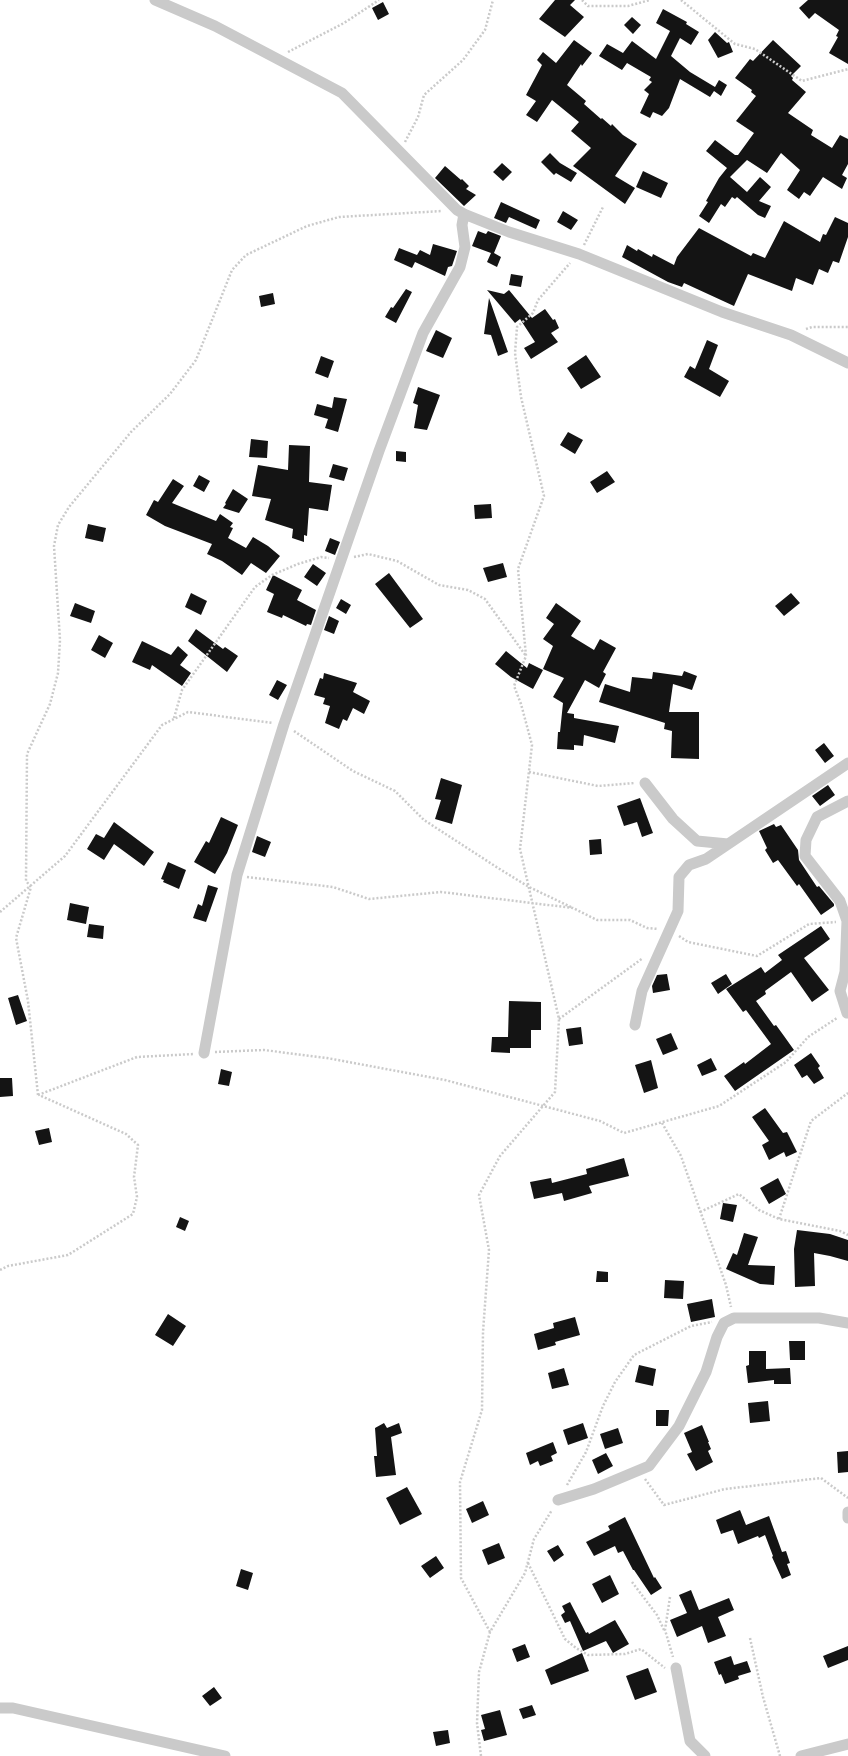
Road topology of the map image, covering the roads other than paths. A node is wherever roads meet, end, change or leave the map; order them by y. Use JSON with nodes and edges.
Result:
{"nodes":[{"id":1,"x":155,"y":0,"type":"edge"},
{"id":2,"x":460,"y":212,"type":"junction"},
{"id":3,"x":848,"y":363,"type":"edge"},
{"id":4,"x":848,"y":763,"type":"edge"},
{"id":5,"x":645,"y":783,"type":"road end"},
{"id":6,"x":848,"y":801,"type":"edge"},
{"id":7,"x":728,"y":844,"type":"junction"},
{"id":8,"x":847,"y":1013,"type":"edge"},
{"id":9,"x":635,"y":1025,"type":"dead end"},
{"id":10,"x":204,"y":1053,"type":"road end"},
{"id":11,"x":848,"y":1323,"type":"edge"},
{"id":12,"x":558,"y":1500,"type":"road end"},
{"id":13,"x":848,"y":1512,"type":"edge"},
{"id":14,"x":848,"y":1518,"type":"edge"},
{"id":15,"x":676,"y":1668,"type":"road end"},
{"id":16,"x":0,"y":1708,"type":"edge"},
{"id":17,"x":848,"y":1744,"type":"edge"},
{"id":18,"x":225,"y":1756,"type":"edge"},
{"id":19,"x":705,"y":1756,"type":"edge"},
{"id":20,"x":801,"y":1756,"type":"edge"}],
"edges":[{"from":1,"to":2,"type":"street"},
{"from":2,"to":3,"type":"street"},
{"from":2,"to":10,"type":"street"},
{"from":4,"to":7,"type":"street"},
{"from":5,"to":7,"type":"street"},
{"from":6,"to":8,"type":"street"},
{"from":7,"to":9,"type":"street"},
{"from":11,"to":12,"type":"street"},
{"from":13,"to":14,"type":"street"},
{"from":15,"to":19,"type":"street"},
{"from":16,"to":18,"type":"street"},
{"from":17,"to":20,"type":"street"}]}
